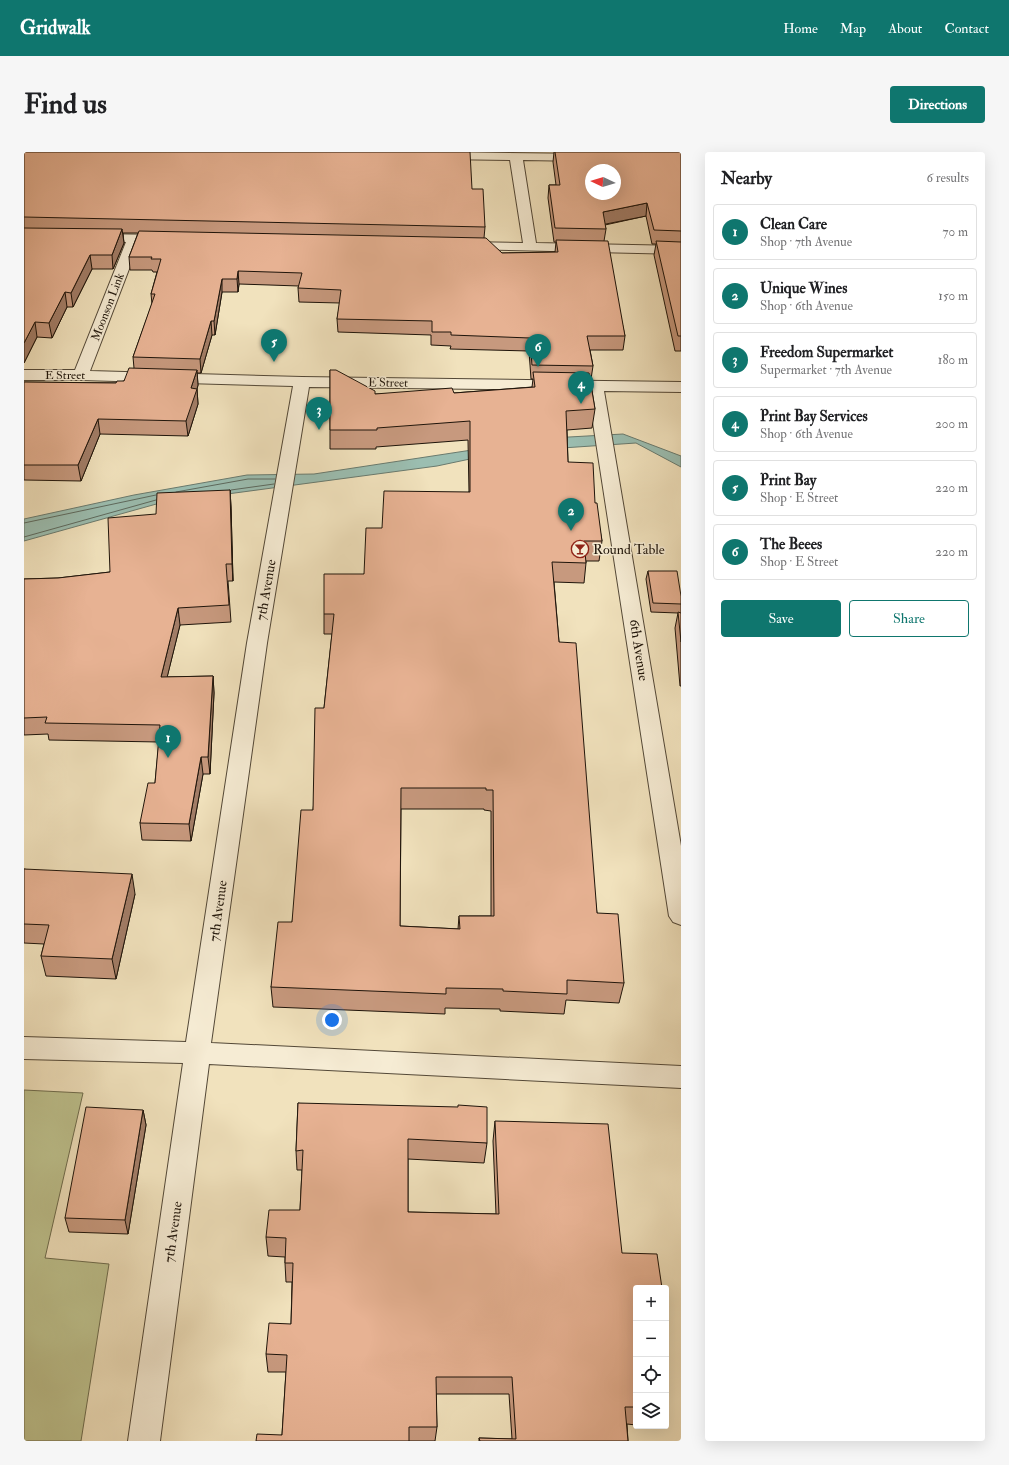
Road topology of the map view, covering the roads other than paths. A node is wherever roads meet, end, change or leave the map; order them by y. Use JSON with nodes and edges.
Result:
{"nodes":[{"id":1,"x":431,"y":154,"type":"edge"},
{"id":2,"x":477,"y":154,"type":"edge"},
{"id":3,"x":516,"y":156,"type":"junction"},
{"id":4,"x":596,"y":157,"type":"edge"},
{"id":5,"x":79,"y":237,"type":"edge"},
{"id":6,"x":134,"y":238,"type":"junction"},
{"id":7,"x":181,"y":240,"type":"edge"},
{"id":8,"x":450,"y":246,"type":"edge"},
{"id":9,"x":530,"y":247,"type":"junction"},
{"id":10,"x":681,"y":250,"type":"edge"},
{"id":11,"x":24,"y":375,"type":"edge"},
{"id":12,"x":81,"y":375,"type":"junction"},
{"id":13,"x":302,"y":382,"type":"junction"},
{"id":14,"x":595,"y":385,"type":"junction"},
{"id":15,"x":681,"y":387,"type":"edge"},
{"id":16,"x":674,"y":822,"type":"edge"},
{"id":17,"x":681,"y":916,"type":"edge"},
{"id":18,"x":24,"y":1048,"type":"edge"},
{"id":19,"x":197,"y":1053,"type":"junction"},
{"id":20,"x":681,"y":1076,"type":"edge"},
{"id":21,"x":144,"y":1441,"type":"edge"}],
"edges":[{"from":1,"to":2,"type":"street"},
{"from":2,"to":3,"type":"street"},
{"from":3,"to":4,"type":"street"},
{"from":3,"to":9,"type":"street"},
{"from":5,"to":6,"type":"street"},
{"from":6,"to":7,"type":"street"},
{"from":6,"to":12,"type":"street","name":"Moonson Link"},
{"from":8,"to":9,"type":"street"},
{"from":9,"to":10,"type":"street"},
{"from":11,"to":12,"type":"street","name":"E Street"},
{"from":12,"to":13,"type":"street","name":"E Street"},
{"from":13,"to":14,"type":"street","name":"E Street"},
{"from":13,"to":19,"type":"street","name":"7th Avenue"},
{"from":14,"to":15,"type":"street","name":"E Street"},
{"from":14,"to":16,"type":"street","name":"6th Avenue"},
{"from":16,"to":17,"type":"street","name":"6th Avenue"},
{"from":18,"to":19,"type":"street"},
{"from":19,"to":20,"type":"street"},
{"from":19,"to":21,"type":"street","name":"7th Avenue"}]}
